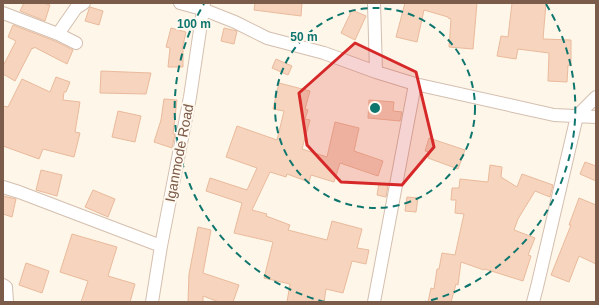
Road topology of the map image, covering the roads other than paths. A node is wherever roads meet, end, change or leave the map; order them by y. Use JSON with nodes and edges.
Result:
{"nodes":[{"id":1,"x":84,"y":3,"type":"edge"},
{"id":2,"x":180,"y":3,"type":"edge"},
{"id":3,"x":374,"y":3,"type":"edge"},
{"id":4,"x":203,"y":6,"type":"edge"},
{"id":5,"x":3,"y":13,"type":"edge"},
{"id":6,"x":58,"y":34,"type":"junction"},
{"id":7,"x":76,"y":43,"type":"dead end"},
{"id":8,"x":376,"y":72,"type":"junction"},
{"id":9,"x":415,"y":84,"type":"junction"},
{"id":10,"x":596,"y":97,"type":"edge"},
{"id":11,"x":577,"y":116,"type":"junction"},
{"id":12,"x":596,"y":117,"type":"edge"},
{"id":13,"x":3,"y":187,"type":"edge"},
{"id":14,"x":161,"y":246,"type":"junction"},
{"id":15,"x":3,"y":285,"type":"edge"},
{"id":16,"x":537,"y":287,"type":"junction"},
{"id":17,"x":7,"y":302,"type":"edge"},
{"id":18,"x":152,"y":302,"type":"edge"},
{"id":19,"x":374,"y":302,"type":"edge"},
{"id":20,"x":533,"y":302,"type":"edge"},
{"id":21,"x":542,"y":302,"type":"edge"}],
"edges":[{"from":1,"to":6,"type":"street"},
{"from":2,"to":4,"type":"street"},
{"from":3,"to":8,"type":"street"},
{"from":4,"to":8,"type":"street"},
{"from":4,"to":14,"type":"street","name":"Iganmode Road"},
{"from":5,"to":6,"type":"street"},
{"from":6,"to":7,"type":"street"},
{"from":8,"to":9,"type":"street"},
{"from":9,"to":11,"type":"street"},
{"from":9,"to":19,"type":"street"},
{"from":10,"to":11,"type":"street"},
{"from":11,"to":12,"type":"street"},
{"from":11,"to":16,"type":"street"},
{"from":13,"to":14,"type":"street"},
{"from":14,"to":18,"type":"street","name":"Iganmode Road"},
{"from":15,"to":17,"type":"street"},
{"from":16,"to":20,"type":"street"},
{"from":16,"to":21,"type":"street"}]}
